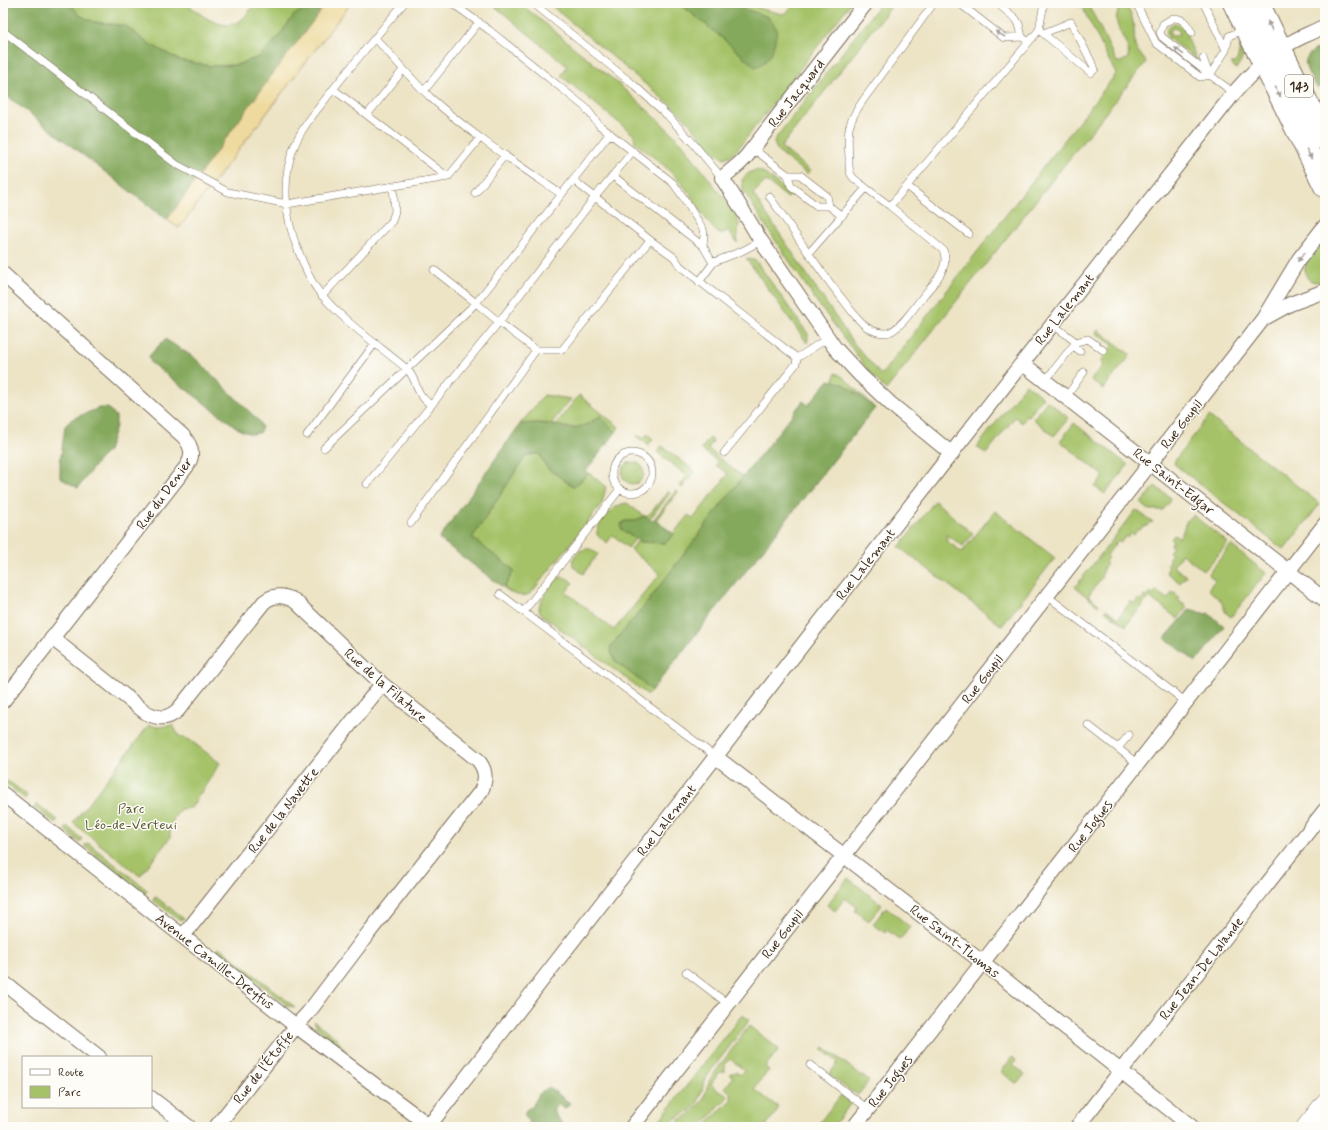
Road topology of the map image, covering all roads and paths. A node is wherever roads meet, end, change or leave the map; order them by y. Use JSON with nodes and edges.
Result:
{"nodes":[{"id":1,"x":404,"y":3,"type":"edge"},
{"id":2,"x":452,"y":3,"type":"edge"},
{"id":3,"x":533,"y":3,"type":"edge"},
{"id":4,"x":866,"y":3,"type":"edge"},
{"id":5,"x":934,"y":3,"type":"edge"},
{"id":6,"x":959,"y":3,"type":"edge"},
{"id":7,"x":997,"y":3,"type":"edge"},
{"id":8,"x":1044,"y":3,"type":"edge"},
{"id":9,"x":1136,"y":3,"type":"edge"},
{"id":10,"x":1234,"y":3,"type":"edge"},
{"id":11,"x":1258,"y":3,"type":"edge"},
{"id":12,"x":1207,"y":4,"type":"edge"},
{"id":13,"x":479,"y":22,"type":"junction"},
{"id":14,"x":1325,"y":26,"type":"edge"},
{"id":15,"x":1246,"y":28,"type":"junction"},
{"id":16,"x":3,"y":31,"type":"edge"},
{"id":17,"x":1042,"y":32,"type":"junction"},
{"id":18,"x":1192,"y":33,"type":"dead end"},
{"id":19,"x":1022,"y":37,"type":"junction"},
{"id":20,"x":375,"y":38,"type":"junction"},
{"id":21,"x":1029,"y":42,"type":"junction"},
{"id":22,"x":1281,"y":49,"type":"junction"},
{"id":23,"x":1226,"y":50,"type":"junction"},
{"id":24,"x":1203,"y":58,"type":"dead end"},
{"id":25,"x":1263,"y":63,"type":"junction"},
{"id":26,"x":403,"y":70,"type":"junction"},
{"id":27,"x":1210,"y":75,"type":"junction"},
{"id":28,"x":334,"y":89,"type":"junction"},
{"id":29,"x":424,"y":91,"type":"junction"},
{"id":30,"x":1234,"y":93,"type":"junction"},
{"id":31,"x":367,"y":115,"type":"junction"},
{"id":32,"x":610,"y":133,"type":"junction"},
{"id":33,"x":480,"y":138,"type":"junction"},
{"id":34,"x":1325,"y":139,"type":"edge"},
{"id":35,"x":752,"y":148,"type":"junction"},
{"id":36,"x":633,"y":151,"type":"junction"},
{"id":37,"x":505,"y":155,"type":"junction"},
{"id":38,"x":788,"y":175,"type":"junction"},
{"id":39,"x":613,"y":176,"type":"junction"},
{"id":40,"x":448,"y":177,"type":"junction"},
{"id":41,"x":722,"y":178,"type":"junction"},
{"id":42,"x":572,"y":180,"type":"junction"},
{"id":43,"x":393,"y":186,"type":"junction"},
{"id":44,"x":906,"y":186,"type":"junction"},
{"id":45,"x":1325,"y":186,"type":"edge"},
{"id":46,"x":866,"y":188,"type":"junction"},
{"id":47,"x":475,"y":193,"type":"dead end"},
{"id":48,"x":561,"y":194,"type":"junction"},
{"id":49,"x":769,"y":196,"type":"dead end"},
{"id":50,"x":596,"y":198,"type":"junction"},
{"id":51,"x":286,"y":204,"type":"junction"},
{"id":52,"x":830,"y":206,"type":"junction"},
{"id":53,"x":890,"y":206,"type":"junction"},
{"id":54,"x":842,"y":216,"type":"junction"},
{"id":55,"x":1325,"y":226,"type":"edge"},
{"id":56,"x":969,"y":234,"type":"dead end"},
{"id":57,"x":650,"y":240,"type":"junction"},
{"id":58,"x":761,"y":241,"type":"junction"},
{"id":59,"x":703,"y":246,"type":"junction"},
{"id":60,"x":809,"y":253,"type":"junction"},
{"id":61,"x":713,"y":263,"type":"junction"},
{"id":62,"x":434,"y":270,"type":"dead end"},
{"id":63,"x":3,"y":274,"type":"edge"},
{"id":64,"x":699,"y":282,"type":"junction"},
{"id":65,"x":1325,"y":291,"type":"edge"},
{"id":66,"x":322,"y":296,"type":"junction"},
{"id":67,"x":476,"y":303,"type":"junction"},
{"id":68,"x":1263,"y":319,"type":"junction"},
{"id":69,"x":499,"y":322,"type":"junction"},
{"id":70,"x":1052,"y":324,"type":"junction"},
{"id":71,"x":828,"y":338,"type":"junction"},
{"id":72,"x":375,"y":342,"type":"junction"},
{"id":73,"x":1074,"y":344,"type":"junction"},
{"id":74,"x":536,"y":350,"type":"junction"},
{"id":75,"x":1102,"y":350,"type":"dead end"},
{"id":76,"x":1080,"y":351,"type":"dead end"},
{"id":77,"x":796,"y":358,"type":"junction"},
{"id":78,"x":1022,"y":363,"type":"junction"},
{"id":79,"x":406,"y":369,"type":"junction"},
{"id":80,"x":1084,"y":372,"type":"dead end"},
{"id":81,"x":1045,"y":381,"type":"junction"},
{"id":82,"x":1066,"y":397,"type":"junction"},
{"id":83,"x":431,"y":405,"type":"junction"},
{"id":84,"x":307,"y":435,"type":"dead end"},
{"id":85,"x":324,"y":448,"type":"dead end"},
{"id":86,"x":724,"y":453,"type":"dead end"},
{"id":87,"x":952,"y":454,"type":"junction"},
{"id":88,"x":1150,"y":463,"type":"junction"},
{"id":89,"x":367,"y":484,"type":"dead end"},
{"id":90,"x":620,"y":489,"type":"junction"},
{"id":91,"x":410,"y":523,"type":"dead end"},
{"id":92,"x":1325,"y":524,"type":"edge"},
{"id":93,"x":1288,"y":571,"type":"junction"},
{"id":94,"x":500,"y":594,"type":"dead end"},
{"id":95,"x":1047,"y":596,"type":"junction"},
{"id":96,"x":1325,"y":600,"type":"edge"},
{"id":97,"x":524,"y":611,"type":"junction"},
{"id":98,"x":52,"y":638,"type":"junction"},
{"id":99,"x":382,"y":684,"type":"junction"},
{"id":100,"x":3,"y":701,"type":"edge"},
{"id":101,"x":1186,"y":702,"type":"junction"},
{"id":102,"x":1088,"y":725,"type":"dead end"},
{"id":103,"x":1129,"y":735,"type":"dead end"},
{"id":104,"x":1118,"y":748,"type":"junction"},
{"id":105,"x":716,"y":757,"type":"junction"},
{"id":106,"x":1138,"y":764,"type":"junction"},
{"id":107,"x":3,"y":794,"type":"edge"},
{"id":108,"x":1325,"y":810,"type":"edge"},
{"id":109,"x":844,"y":855,"type":"junction"},
{"id":110,"x":183,"y":936,"type":"junction"},
{"id":111,"x":983,"y":963,"type":"junction"},
{"id":112,"x":686,"y":972,"type":"dead end"},
{"id":113,"x":3,"y":982,"type":"edge"},
{"id":114,"x":728,"y":1004,"type":"junction"},
{"id":115,"x":296,"y":1026,"type":"junction"},
{"id":116,"x":98,"y":1056,"type":"edge"},
{"id":117,"x":810,"y":1065,"type":"dead end"},
{"id":118,"x":1120,"y":1071,"type":"junction"},
{"id":119,"x":152,"y":1099,"type":"edge"},
{"id":120,"x":1325,"y":1103,"type":"edge"},
{"id":121,"x":868,"y":1109,"type":"junction"},
{"id":122,"x":189,"y":1127,"type":"edge"},
{"id":123,"x":216,"y":1127,"type":"edge"},
{"id":124,"x":429,"y":1127,"type":"edge"},
{"id":125,"x":632,"y":1127,"type":"edge"},
{"id":126,"x":854,"y":1127,"type":"edge"},
{"id":127,"x":1077,"y":1127,"type":"edge"},
{"id":128,"x":1192,"y":1127,"type":"edge"},
{"id":129,"x":1306,"y":1127,"type":"edge"}],
"edges":[{"from":1,"to":20,"type":"lane"},
{"from":2,"to":13,"type":"lane"},
{"from":3,"to":41,"type":"lane"},
{"from":4,"to":35,"type":"street","name":"Rue Jacquard"},
{"from":5,"to":46,"type":"lane"},
{"from":19,"to":6,"type":"lane","one_way":true},
{"from":7,"to":19,"type":"lane"},
{"from":8,"to":17,"type":"lane"},
{"from":9,"to":27,"type":"lane"},
{"from":10,"to":15,"type":"main road","number":"143"},
{"from":22,"to":11,"type":"main road","number":"143","one_way":true},
{"from":12,"to":23,"type":"lane"},
{"from":13,"to":29,"type":"lane"},
{"from":13,"to":32,"type":"lane"},
{"from":14,"to":22,"type":"street","name":"Rue Lalemant"},
{"from":15,"to":23,"type":"lane"},
{"from":15,"to":25,"type":"main road","number":"143"},
{"from":16,"to":51,"type":"lane"},
{"from":17,"to":17,"type":"lane"},
{"from":17,"to":21,"type":"lane"},
{"from":27,"to":18,"type":"lane","one_way":true},
{"from":19,"to":21,"type":"lane"},
{"from":20,"to":26,"type":"lane"},
{"from":20,"to":28,"type":"lane"},
{"from":21,"to":44,"type":"lane"},
{"from":22,"to":25,"type":"street","name":"Rue Lalemant"},
{"from":22,"to":34,"type":"main road","number":"143"},
{"from":23,"to":27,"type":"lane"},
{"from":24,"to":27,"type":"lane"},
{"from":25,"to":30,"type":"street","name":"Rue Lalemant"},
{"from":25,"to":45,"type":"main road","number":"143","one_way":true},
{"from":26,"to":29,"type":"lane"},
{"from":26,"to":31,"type":"lane"},
{"from":27,"to":30,"type":"lane"},
{"from":28,"to":31,"type":"lane"},
{"from":28,"to":51,"type":"lane"},
{"from":29,"to":33,"type":"lane"},
{"from":30,"to":70,"type":"street","name":"Rue Lalemant"},
{"from":31,"to":40,"type":"lane"},
{"from":32,"to":36,"type":"lane"},
{"from":32,"to":42,"type":"lane"},
{"from":33,"to":37,"type":"lane"},
{"from":33,"to":40,"type":"lane"},
{"from":35,"to":38,"type":"lane"},
{"from":35,"to":41,"type":"street","name":"Rue Jacquard"},
{"from":36,"to":39,"type":"lane"},
{"from":36,"to":59,"type":"lane"},
{"from":37,"to":47,"type":"lane"},
{"from":37,"to":48,"type":"lane"},
{"from":38,"to":52,"type":"lane"},
{"from":38,"to":52,"type":"lane"},
{"from":39,"to":50,"type":"lane"},
{"from":39,"to":59,"type":"lane"},
{"from":40,"to":43,"type":"lane"},
{"from":41,"to":58,"type":"street"},
{"from":42,"to":48,"type":"lane"},
{"from":42,"to":50,"type":"lane"},
{"from":43,"to":51,"type":"lane"},
{"from":43,"to":66,"type":"lane"},
{"from":44,"to":53,"type":"lane"},
{"from":44,"to":56,"type":"lane"},
{"from":46,"to":53,"type":"lane"},
{"from":46,"to":54,"type":"lane"},
{"from":48,"to":67,"type":"lane"},
{"from":49,"to":60,"type":"lane"},
{"from":50,"to":57,"type":"lane"},
{"from":50,"to":69,"type":"lane"},
{"from":51,"to":66,"type":"lane"},
{"from":52,"to":54,"type":"lane"},
{"from":53,"to":60,"type":"lane"},
{"from":54,"to":60,"type":"lane"},
{"from":55,"to":68,"type":"street","name":"Rue Goupil","one_way":true},
{"from":57,"to":64,"type":"lane"},
{"from":57,"to":74,"type":"lane"},
{"from":58,"to":61,"type":"lane"},
{"from":58,"to":71,"type":"street"},
{"from":59,"to":61,"type":"lane"},
{"from":61,"to":64,"type":"lane"},
{"from":62,"to":67,"type":"lane"},
{"from":63,"to":98,"type":"street","name":"Rue du Denier"},
{"from":64,"to":77,"type":"lane"},
{"from":65,"to":68,"type":"street"},
{"from":66,"to":72,"type":"lane"},
{"from":67,"to":69,"type":"lane"},
{"from":67,"to":79,"type":"lane"},
{"from":68,"to":88,"type":"street","name":"Rue Goupil"},
{"from":69,"to":74,"type":"lane"},
{"from":69,"to":83,"type":"lane"},
{"from":70,"to":73,"type":"lane"},
{"from":70,"to":78,"type":"street","name":"Rue Lalemant"},
{"from":71,"to":77,"type":"lane"},
{"from":71,"to":87,"type":"street"},
{"from":72,"to":79,"type":"lane"},
{"from":72,"to":84,"type":"lane"},
{"from":73,"to":75,"type":"lane"},
{"from":73,"to":76,"type":"lane"},
{"from":73,"to":81,"type":"lane"},
{"from":74,"to":91,"type":"lane"},
{"from":77,"to":86,"type":"lane"},
{"from":78,"to":81,"type":"street","name":"Rue Saint-Edgar"},
{"from":78,"to":87,"type":"street","name":"Rue Lalemant"},
{"from":79,"to":83,"type":"lane"},
{"from":79,"to":85,"type":"lane"},
{"from":80,"to":82,"type":"lane"},
{"from":81,"to":82,"type":"street","name":"Rue Saint-Edgar"},
{"from":82,"to":88,"type":"street","name":"Rue Saint-Edgar"},
{"from":83,"to":89,"type":"lane"},
{"from":87,"to":105,"type":"street","name":"Rue Lalemant"},
{"from":88,"to":93,"type":"street","name":"Rue Saint-Edgar"},
{"from":88,"to":95,"type":"street","name":"Rue Goupil"},
{"from":90,"to":90,"type":"lane"},
{"from":90,"to":97,"type":"lane"},
{"from":92,"to":93,"type":"street","name":"Rue Jogues"},
{"from":93,"to":96,"type":"street","name":"Rue Saint-Edgar"},
{"from":93,"to":101,"type":"street","name":"Rue Jogues"},
{"from":94,"to":97,"type":"lane"},
{"from":95,"to":101,"type":"lane"},
{"from":95,"to":109,"type":"street","name":"Rue Goupil"},
{"from":97,"to":105,"type":"lane"},
{"from":98,"to":99,"type":"street","name":"Rue de la Filature"},
{"from":98,"to":100,"type":"street","name":"Rue du Denier"},
{"from":99,"to":110,"type":"street","name":"Rue de la Navette"},
{"from":99,"to":115,"type":"street","name":"Rue de la Filature"},
{"from":101,"to":106,"type":"street","name":"Rue Jogues"},
{"from":102,"to":104,"type":"lane"},
{"from":103,"to":104,"type":"lane"},
{"from":104,"to":106,"type":"lane"},
{"from":105,"to":109,"type":"street","name":"Rue Saint-Thomas"},
{"from":105,"to":124,"type":"street","name":"Rue Lalemant"},
{"from":106,"to":111,"type":"street","name":"Rue Jogues"},
{"from":107,"to":110,"type":"street","name":"Avenue Camille-Dreyfus"},
{"from":108,"to":118,"type":"street","name":"Rue Jean-De Lalande"},
{"from":109,"to":111,"type":"street","name":"Rue Saint-Thomas"},
{"from":109,"to":114,"type":"street","name":"Rue Goupil"},
{"from":110,"to":115,"type":"street","name":"Avenue Camille-Dreyfus"},
{"from":111,"to":118,"type":"street","name":"Rue Saint-Thomas"},
{"from":111,"to":121,"type":"street","name":"Rue Jogues"},
{"from":112,"to":114,"type":"lane"},
{"from":113,"to":116,"type":"street"},
{"from":114,"to":125,"type":"street","name":"Rue Goupil"},
{"from":115,"to":123,"type":"street","name":"Rue de l'Étoffe"},
{"from":115,"to":124,"type":"street","name":"Avenue Camille-Dreyfus"},
{"from":117,"to":121,"type":"lane"},
{"from":118,"to":127,"type":"street","name":"Rue Jean-De Lalande"},
{"from":118,"to":128,"type":"street","name":"Rue Saint-Thomas"},
{"from":119,"to":122,"type":"street"},
{"from":120,"to":129,"type":"main road"},
{"from":121,"to":126,"type":"street","name":"Rue Jogues"}]}
